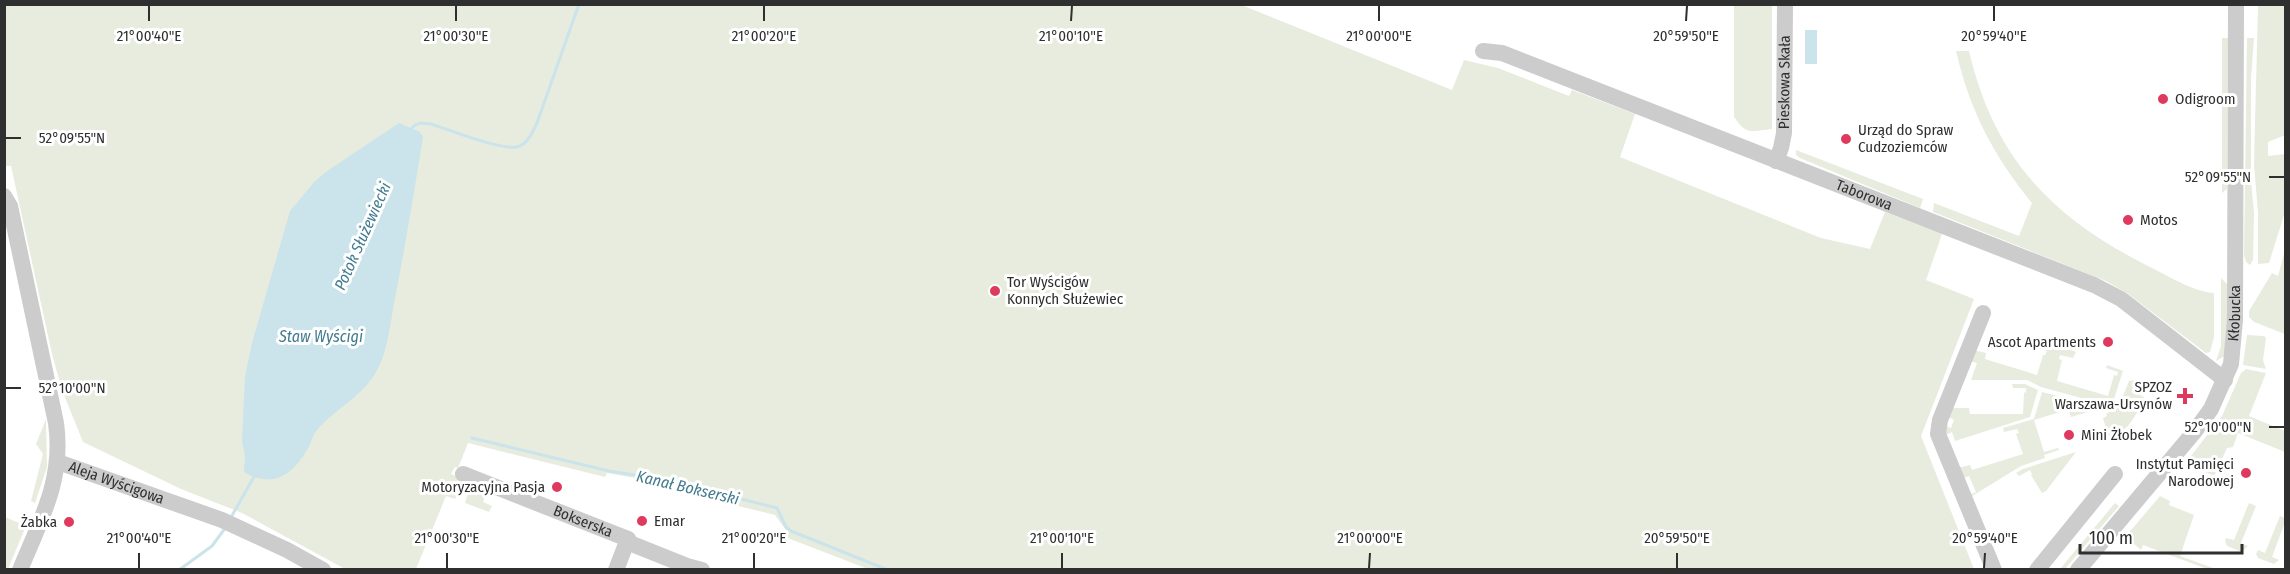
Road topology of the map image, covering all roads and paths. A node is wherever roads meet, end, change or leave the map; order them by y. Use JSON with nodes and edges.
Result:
{"nodes":[{"id":1,"x":1785,"y":4,"type":"edge"},
{"id":2,"x":2236,"y":4,"type":"edge"},
{"id":3,"x":1483,"y":51,"type":"dead end"},
{"id":4,"x":1776,"y":160,"type":"junction"},
{"id":5,"x":4,"y":196,"type":"edge"},
{"id":6,"x":1983,"y":313,"type":"dead end"},
{"id":7,"x":2225,"y":380,"type":"junction"},
{"id":8,"x":58,"y":462,"type":"junction"},
{"id":9,"x":463,"y":474,"type":"dead end"},
{"id":10,"x":2115,"y":474,"type":"dead end"},
{"id":11,"x":627,"y":541,"type":"junction"},
{"id":12,"x":700,"y":569,"type":"edge"},
{"id":13,"x":20,"y":570,"type":"edge"},
{"id":14,"x":323,"y":570,"type":"edge"},
{"id":15,"x":616,"y":570,"type":"edge"},
{"id":16,"x":1994,"y":570,"type":"edge"},
{"id":17,"x":2037,"y":570,"type":"edge"},
{"id":18,"x":2078,"y":570,"type":"edge"}],
"edges":[{"from":1,"to":4,"type":"street","name":"Pieskowa Skała"},
{"from":2,"to":7,"type":"street","name":"Kłobucka"},
{"from":3,"to":4,"type":"street","name":"Taborowa"},
{"from":4,"to":7,"type":"street","name":"Taborowa"},
{"from":5,"to":8,"type":"street","name":"Aleja Wyścigowa"},
{"from":6,"to":16,"type":"street"},
{"from":7,"to":18,"type":"street","name":"Kłobucka"},
{"from":8,"to":13,"type":"street"},
{"from":8,"to":14,"type":"street","name":"Aleja Wyścigowa"},
{"from":9,"to":11,"type":"street","name":"Bokserska"},
{"from":10,"to":17,"type":"street"},
{"from":11,"to":12,"type":"street","name":"Bokserska"},
{"from":11,"to":15,"type":"street"}]}
